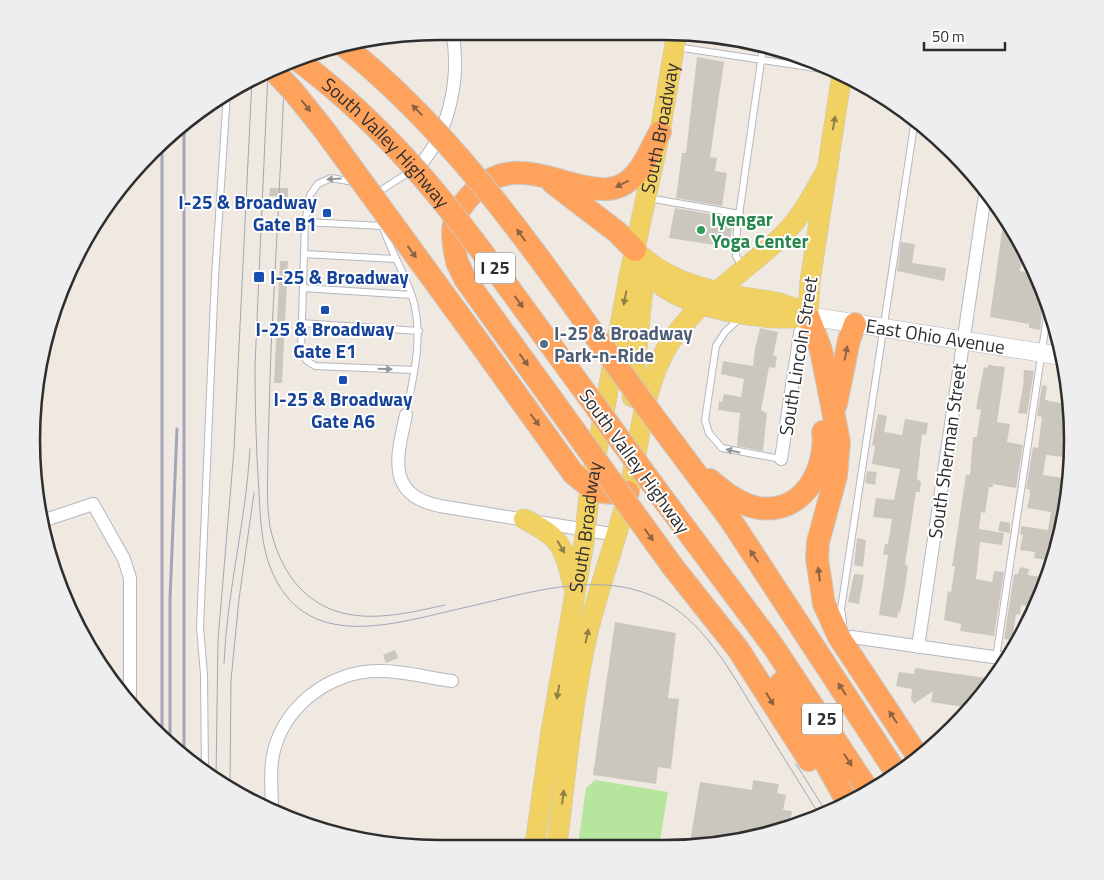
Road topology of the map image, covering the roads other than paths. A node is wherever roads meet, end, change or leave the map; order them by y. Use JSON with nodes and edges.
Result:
{"nodes":[{"id":1,"x":454,"y":40,"type":"edge"},
{"id":2,"x":676,"y":40,"type":"edge"},
{"id":3,"x":683,"y":41,"type":"edge"},
{"id":4,"x":350,"y":51,"type":"edge"},
{"id":5,"x":762,"y":53,"type":"edge"},
{"id":6,"x":761,"y":60,"type":"junction"},
{"id":7,"x":303,"y":64,"type":"edge"},
{"id":8,"x":810,"y":67,"type":"edge"},
{"id":9,"x":277,"y":75,"type":"edge"},
{"id":10,"x":841,"y":81,"type":"edge"},
{"id":11,"x":226,"y":102,"type":"edge"},
{"id":12,"x":914,"y":128,"type":"edge"},
{"id":13,"x":660,"y":132,"type":"junction"},
{"id":14,"x":421,"y":164,"type":"joint"},
{"id":15,"x":826,"y":171,"type":"junction"},
{"id":16,"x":544,"y":177,"type":"junction"},
{"id":17,"x":380,"y":191,"type":"junction"},
{"id":18,"x":646,"y":198,"type":"junction"},
{"id":19,"x":984,"y":200,"type":"edge"},
{"id":20,"x":740,"y":214,"type":"junction"},
{"id":21,"x":305,"y":222,"type":"junction"},
{"id":22,"x":382,"y":226,"type":"junction"},
{"id":23,"x":304,"y":254,"type":"junction"},
{"id":24,"x":640,"y":255,"type":"junction"},
{"id":25,"x":395,"y":259,"type":"junction"},
{"id":26,"x":743,"y":269,"type":"junction"},
{"id":27,"x":302,"y":288,"type":"junction"},
{"id":28,"x":718,"y":291,"type":"junction"},
{"id":29,"x":411,"y":295,"type":"junction"},
{"id":30,"x":703,"y":305,"type":"junction"},
{"id":31,"x":745,"y":314,"type":"junction"},
{"id":32,"x":808,"y":316,"type":"junction"},
{"id":33,"x":1046,"y":320,"type":"edge"},
{"id":34,"x":301,"y":323,"type":"junction"},
{"id":35,"x":855,"y":324,"type":"junction"},
{"id":36,"x":883,"y":329,"type":"junction"},
{"id":37,"x":419,"y":331,"type":"junction"},
{"id":38,"x":963,"y":341,"type":"junction"},
{"id":39,"x":1041,"y":353,"type":"junction"},
{"id":40,"x":1054,"y":355,"type":"edge"},
{"id":41,"x":414,"y":370,"type":"junction"},
{"id":42,"x":406,"y":414,"type":"joint"},
{"id":43,"x":834,"y":418,"type":"junction"},
{"id":44,"x":674,"y":444,"type":"junction"},
{"id":45,"x":637,"y":446,"type":"junction"},
{"id":46,"x":781,"y":459,"type":"joint"},
{"id":47,"x":590,"y":488,"type":"junction"},
{"id":48,"x":628,"y":492,"type":"junction"},
{"id":49,"x":48,"y":519,"type":"edge"},
{"id":50,"x":524,"y":519,"type":"junction"},
{"id":51,"x":684,"y":528,"type":"junction"},
{"id":52,"x":585,"y":530,"type":"junction"},
{"id":53,"x":617,"y":535,"type":"junction"},
{"id":54,"x":575,"y":592,"type":"junction"},
{"id":55,"x":849,"y":633,"type":"joint"},
{"id":56,"x":918,"y":646,"type":"junction"},
{"id":57,"x":1003,"y":652,"type":"edge"},
{"id":58,"x":999,"y":659,"type":"edge"},
{"id":59,"x":452,"y":682,"type":"dead end"},
{"id":60,"x":130,"y":693,"type":"edge"},
{"id":61,"x":915,"y":752,"type":"edge"},
{"id":62,"x":205,"y":763,"type":"edge"},
{"id":63,"x":893,"y":768,"type":"edge"},
{"id":64,"x":865,"y":785,"type":"edge"},
{"id":65,"x":845,"y":797,"type":"edge"},
{"id":66,"x":835,"y":802,"type":"edge"},
{"id":67,"x":272,"y":803,"type":"edge"},
{"id":68,"x":537,"y":840,"type":"edge"},
{"id":69,"x":558,"y":840,"type":"edge"}],
"edges":[{"from":1,"to":14,"type":"street"},
{"from":2,"to":13,"type":"main road","name":"South Broadway"},
{"from":3,"to":6,"type":"lane"},
{"from":44,"to":4,"type":"highway","number":"I 25","one_way":true,"bridge":true},
{"from":5,"to":6,"type":"lane"},
{"from":6,"to":8,"type":"lane"},
{"from":6,"to":20,"type":"lane"},
{"from":7,"to":51,"type":"highway","name":"South Valley Highway","number":"I 25","one_way":true,"bridge":true},
{"from":9,"to":47,"type":"highway","one_way":true,"bridge":true},
{"from":15,"to":10,"type":"main road","name":"South Lincoln Street","one_way":true},
{"from":11,"to":62,"type":"lane"},
{"from":12,"to":36,"type":"lane"},
{"from":13,"to":16,"type":"highway","one_way":true},
{"from":13,"to":18,"type":"main road","name":"South Broadway"},
{"from":14,"to":17,"type":"lane"},
{"from":15,"to":26,"type":"main road","name":"South Broadway"},
{"from":15,"to":32,"type":"main road","name":"South Lincoln Street"},
{"from":16,"to":24,"type":"highway"},
{"from":16,"to":66,"type":"highway","one_way":true,"bridge":true},
{"from":17,"to":21,"type":"lane","one_way":true},
{"from":17,"to":22,"type":"lane"},
{"from":18,"to":20,"type":"lane"},
{"from":18,"to":24,"type":"main road","name":"South Broadway"},
{"from":19,"to":38,"type":"street","name":"South Sherman Street"},
{"from":20,"to":26,"type":"lane"},
{"from":21,"to":22,"type":"lane"},
{"from":21,"to":23,"type":"lane"},
{"from":22,"to":25,"type":"lane"},
{"from":23,"to":25,"type":"lane"},
{"from":23,"to":27,"type":"lane"},
{"from":24,"to":28,"type":"main road","name":"East Ohio Avenue"},
{"from":24,"to":30,"type":"main road","name":"East Ohio Avenue"},
{"from":24,"to":45,"type":"main road"},
{"from":24,"to":47,"type":"main road","name":"South Broadway","one_way":true},
{"from":25,"to":29,"type":"lane"},
{"from":26,"to":28,"type":"main road","name":"South Broadway"},
{"from":27,"to":29,"type":"lane"},
{"from":27,"to":34,"type":"lane"},
{"from":28,"to":30,"type":"main road","name":"South Broadway"},
{"from":28,"to":32,"type":"main road","name":"East Ohio Avenue"},
{"from":29,"to":37,"type":"lane"},
{"from":30,"to":31,"type":"main road","name":"East Ohio Avenue"},
{"from":30,"to":45,"type":"main road","name":"South Broadway"},
{"from":31,"to":32,"type":"main road","name":"East Ohio Avenue"},
{"from":46,"to":31,"type":"lane","one_way":true},
{"from":32,"to":35,"type":"street","name":"East Ohio Avenue"},
{"from":32,"to":43,"type":"highway"},
{"from":32,"to":44,"type":"highway"},
{"from":32,"to":46,"type":"street","name":"South Lincoln Street"},
{"from":33,"to":39,"type":"lane"},
{"from":34,"to":37,"type":"lane"},
{"from":34,"to":41,"type":"lane","one_way":true},
{"from":35,"to":36,"type":"street","name":"East Ohio Avenue"},
{"from":43,"to":35,"type":"highway","one_way":true},
{"from":36,"to":38,"type":"street","name":"East Ohio Avenue"},
{"from":36,"to":55,"type":"lane"},
{"from":37,"to":41,"type":"lane"},
{"from":38,"to":39,"type":"street","name":"East Ohio Avenue"},
{"from":38,"to":56,"type":"street","name":"South Sherman Street"},
{"from":39,"to":40,"type":"street","name":"East Ohio Avenue"},
{"from":39,"to":57,"type":"lane"},
{"from":41,"to":42,"type":"lane"},
{"from":42,"to":50,"type":"street"},
{"from":61,"to":43,"type":"highway","one_way":true},
{"from":63,"to":44,"type":"highway","number":"I 25","one_way":true},
{"from":45,"to":48,"type":"main road","name":"South Broadway"},
{"from":47,"to":48,"type":"highway"},
{"from":47,"to":52,"type":"main road","name":"South Broadway"},
{"from":48,"to":53,"type":"main road","name":"South Broadway"},
{"from":49,"to":60,"type":"street"},
{"from":50,"to":52,"type":"street"},
{"from":50,"to":54,"type":"main road","one_way":true},
{"from":51,"to":64,"type":"highway","name":"South Valley Highway","number":"I 25","one_way":true},
{"from":51,"to":65,"type":"highway"},
{"from":52,"to":53,"type":"street"},
{"from":52,"to":54,"type":"main road","name":"South Broadway"},
{"from":69,"to":53,"type":"main road","name":"South Broadway","one_way":true},
{"from":54,"to":68,"type":"main road","name":"South Broadway","one_way":true},
{"from":55,"to":56,"type":"street"},
{"from":56,"to":58,"type":"street"},
{"from":59,"to":67,"type":"street"}]}
